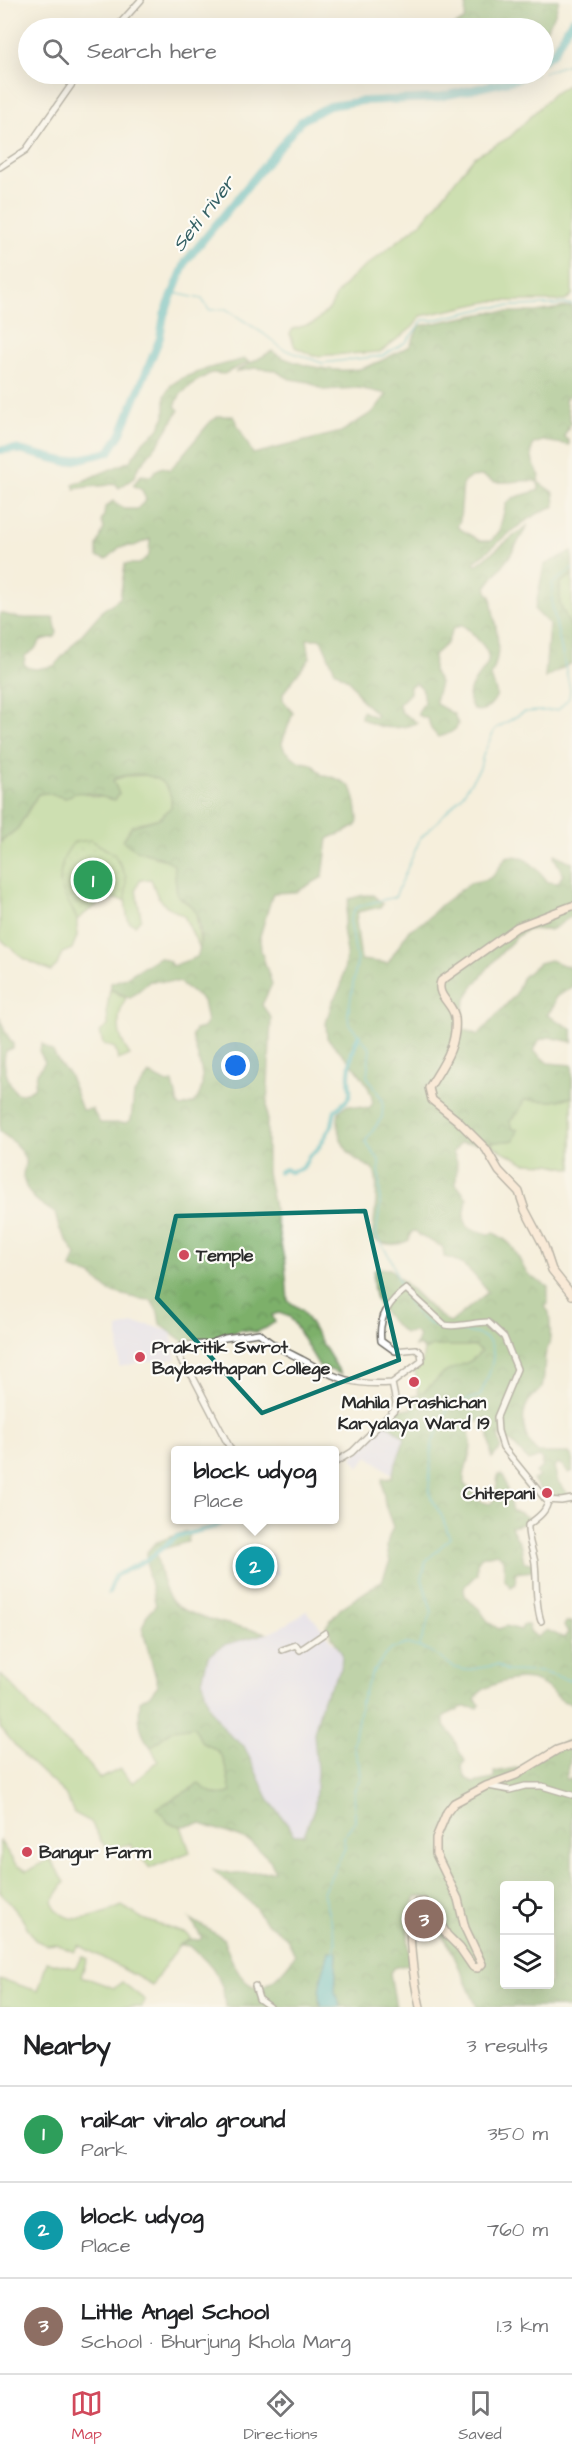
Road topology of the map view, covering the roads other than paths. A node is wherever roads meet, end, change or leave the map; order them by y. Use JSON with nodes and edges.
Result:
{"nodes":[{"id":1,"x":141,"y":0,"type":"edge"},
{"id":2,"x":125,"y":18,"type":"edge"},
{"id":3,"x":72,"y":84,"type":"edge"},
{"id":4,"x":0,"y":167,"type":"edge"},
{"id":5,"x":572,"y":906,"type":"edge"},
{"id":6,"x":572,"y":1295,"type":"edge"},
{"id":7,"x":392,"y":1383,"type":"junction"},
{"id":8,"x":229,"y":1446,"type":"edge"},
{"id":9,"x":339,"y":1460,"type":"edge"},
{"id":10,"x":572,"y":1499,"type":"edge"},
{"id":11,"x":548,"y":1500,"type":"junction"},
{"id":12,"x":541,"y":1621,"type":"dead end"},
{"id":13,"x":325,"y":1633,"type":"dead end"},
{"id":14,"x":282,"y":1650,"type":"dead end"},
{"id":15,"x":572,"y":1745,"type":"edge"},
{"id":16,"x":486,"y":1786,"type":"junction"},
{"id":17,"x":572,"y":1795,"type":"edge"},
{"id":18,"x":255,"y":1986,"type":"dead end"},
{"id":19,"x":270,"y":2007,"type":"edge"},
{"id":20,"x":420,"y":2007,"type":"edge"}],
"edges":[{"from":1,"to":2,"type":"street"},
{"from":3,"to":4,"type":"street"},
{"from":5,"to":6,"type":"main road"},
{"from":7,"to":8,"type":"street"},
{"from":7,"to":9,"type":"street"},
{"from":7,"to":11,"type":"street"},
{"from":10,"to":11,"type":"street"},
{"from":11,"to":12,"type":"street"},
{"from":13,"to":14,"type":"street"},
{"from":15,"to":16,"type":"main road"},
{"from":16,"to":17,"type":"street"},
{"from":16,"to":20,"type":"main road"},
{"from":18,"to":19,"type":"street"}]}
